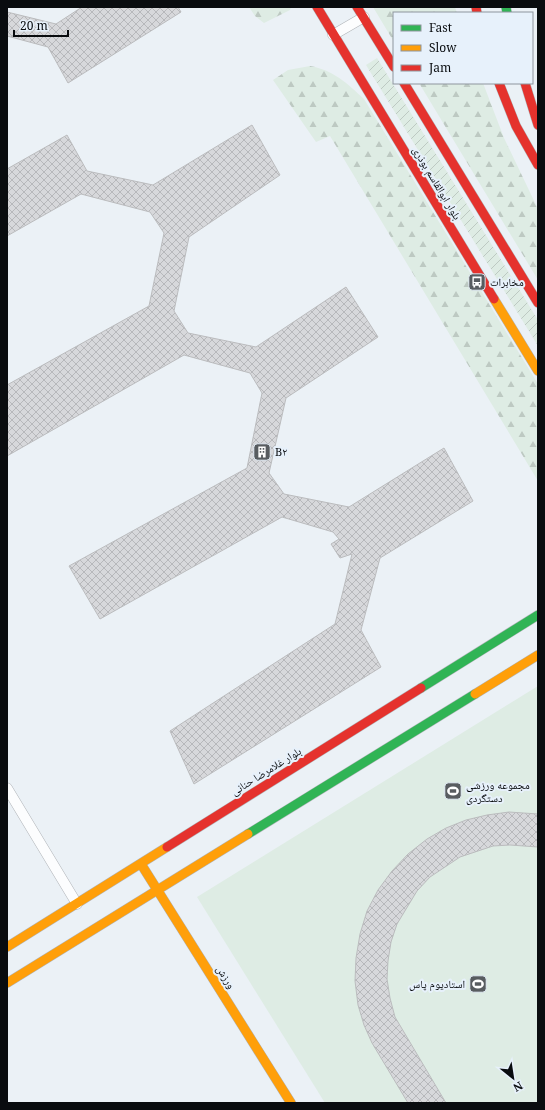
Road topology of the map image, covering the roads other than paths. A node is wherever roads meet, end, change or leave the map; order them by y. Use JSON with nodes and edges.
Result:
{"nodes":[{"id":1,"x":317,"y":7,"type":"edge"},
{"id":2,"x":357,"y":7,"type":"edge"},
{"id":3,"x":364,"y":17,"type":"junction"},
{"id":4,"x":333,"y":35,"type":"junction"},
{"id":5,"x":393,"y":65,"type":"edge"},
{"id":6,"x":405,"y":84,"type":"edge"},
{"id":7,"x":499,"y":84,"type":"edge"},
{"id":8,"x":525,"y":84,"type":"edge"},
{"id":9,"x":538,"y":125,"type":"edge"},
{"id":10,"x":538,"y":165,"type":"edge"},
{"id":11,"x":538,"y":303,"type":"edge"},
{"id":12,"x":538,"y":371,"type":"edge"},
{"id":13,"x":538,"y":615,"type":"edge"},
{"id":14,"x":538,"y":655,"type":"edge"},
{"id":15,"x":7,"y":788,"type":"edge"},
{"id":16,"x":141,"y":864,"type":"junction"},
{"id":17,"x":158,"y":891,"type":"junction"},
{"id":18,"x":77,"y":904,"type":"junction"},
{"id":19,"x":7,"y":947,"type":"edge"},
{"id":20,"x":7,"y":984,"type":"edge"},
{"id":21,"x":291,"y":1103,"type":"edge"}],
"edges":[{"from":1,"to":4,"type":"main road","name":"بلوار ابوالقاسم بوذری"},
{"from":2,"to":3,"type":"main road"},
{"from":3,"to":4,"type":"lane"},
{"from":3,"to":5,"type":"main road"},
{"from":4,"to":12,"type":"main road","name":"بلوار ابوالقاسم بوذری"},
{"from":6,"to":11,"type":"main road"},
{"from":7,"to":10,"type":"main road"},
{"from":8,"to":9,"type":"main road"},
{"from":13,"to":16,"type":"main road","name":"بلوار غلامرضا حنانی"},
{"from":14,"to":17,"type":"main road"},
{"from":15,"to":18,"type":"lane"},
{"from":16,"to":17,"type":"main road","name":"ورزش"},
{"from":16,"to":18,"type":"main road","name":"بلوار غلامرضا حنانی"},
{"from":17,"to":20,"type":"main road"},
{"from":17,"to":21,"type":"main road","name":"ورزش"},
{"from":18,"to":19,"type":"main road","name":"بلوار غلامرضا حنانی"}]}
